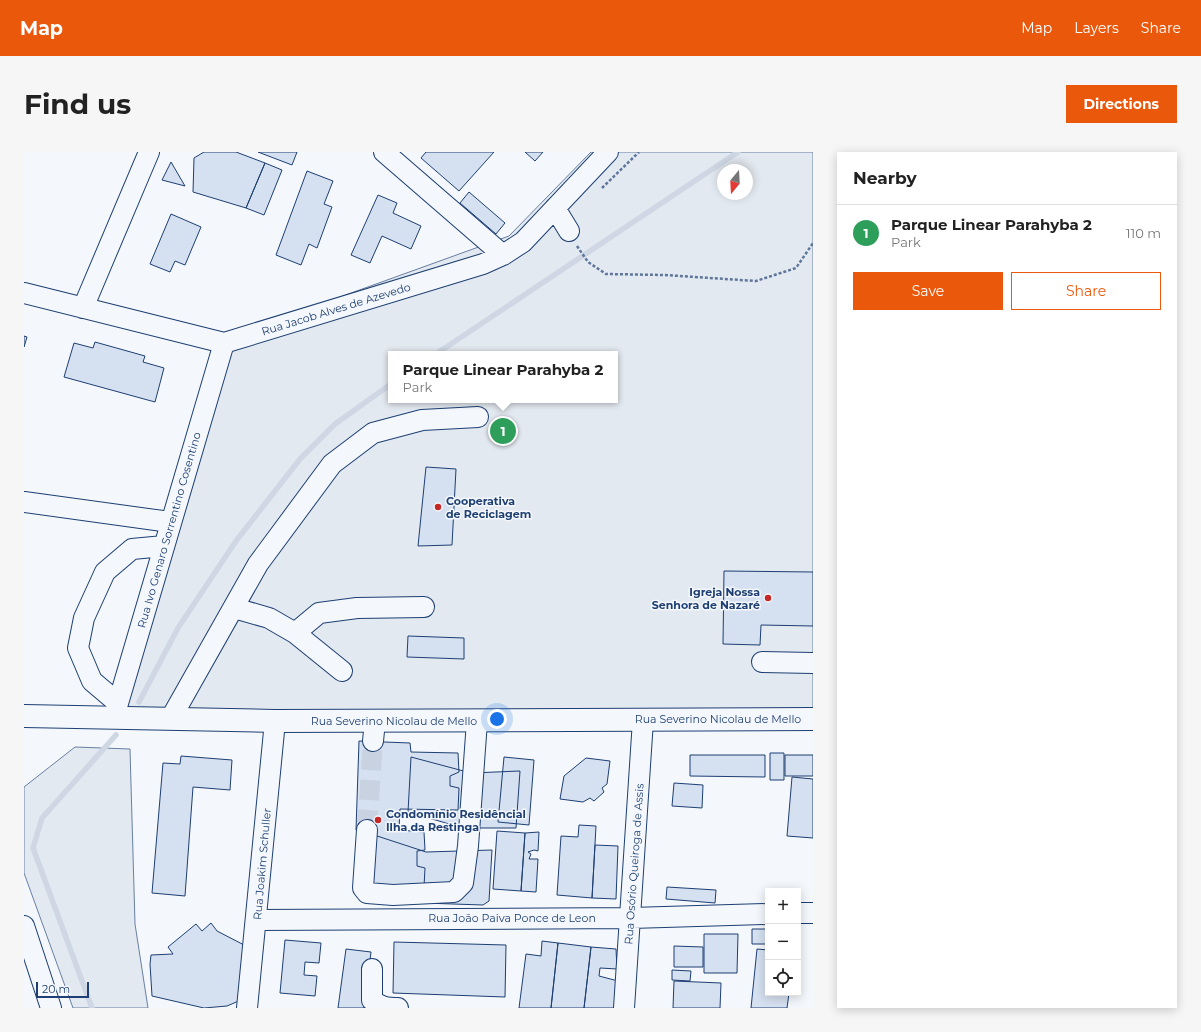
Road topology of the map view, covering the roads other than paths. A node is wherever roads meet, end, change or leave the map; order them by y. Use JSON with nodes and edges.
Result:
{"nodes":[{"id":1,"x":150,"y":152,"type":"edge"},
{"id":2,"x":384,"y":152,"type":"edge"},
{"id":3,"x":608,"y":152,"type":"edge"},
{"id":4,"x":555,"y":208,"type":"junction"},
{"id":5,"x":572,"y":237,"type":"road end"},
{"id":6,"x":503,"y":255,"type":"junction"},
{"id":7,"x":24,"y":293,"type":"edge"},
{"id":8,"x":83,"y":308,"type":"junction"},
{"id":9,"x":224,"y":343,"type":"junction"},
{"id":10,"x":478,"y":417,"type":"dead end"},
{"id":11,"x":24,"y":502,"type":"edge"},
{"id":12,"x":170,"y":522,"type":"junction"},
{"id":13,"x":164,"y":546,"type":"junction"},
{"id":14,"x":424,"y":607,"type":"dead end"},
{"id":15,"x":234,"y":608,"type":"junction"},
{"id":16,"x":295,"y":633,"type":"junction"},
{"id":17,"x":762,"y":662,"type":"dead end"},
{"id":18,"x":813,"y":662,"type":"edge"},
{"id":19,"x":342,"y":671,"type":"dead end"},
{"id":20,"x":116,"y":710,"type":"junction"},
{"id":21,"x":24,"y":716,"type":"edge"},
{"id":22,"x":171,"y":718,"type":"junction"},
{"id":23,"x":813,"y":719,"type":"edge"},
{"id":24,"x":643,"y":720,"type":"junction"},
{"id":25,"x":275,"y":721,"type":"junction"},
{"id":26,"x":477,"y":721,"type":"junction"},
{"id":27,"x":367,"y":830,"type":"tunnel mouth"},
{"id":28,"x":801,"y":913,"type":"edge"},
{"id":29,"x":813,"y":913,"type":"edge"},
{"id":30,"x":765,"y":914,"type":"edge"},
{"id":31,"x":631,"y":918,"type":"junction"},
{"id":32,"x":257,"y":920,"type":"junction"},
{"id":33,"x":24,"y":926,"type":"edge"},
{"id":34,"x":372,"y":969,"type":"dead end"},
{"id":35,"x":51,"y":1008,"type":"edge"},
{"id":36,"x":247,"y":1008,"type":"edge"},
{"id":37,"x":398,"y":1008,"type":"edge"},
{"id":38,"x":624,"y":1008,"type":"edge"}],
"edges":[{"from":1,"to":8,"type":"street"},
{"from":2,"to":6,"type":"street"},
{"from":3,"to":4,"type":"street","name":"Rua Jacob Alves de Azevedo"},
{"from":4,"to":5,"type":"street"},
{"from":4,"to":6,"type":"street","name":"Rua Jacob Alves de Azevedo"},
{"from":6,"to":9,"type":"street","name":"Rua Jacob Alves de Azevedo"},
{"from":7,"to":8,"type":"street"},
{"from":8,"to":9,"type":"street"},
{"from":9,"to":12,"type":"street","name":"Rua Ivo Genaro Sorrentino Cosentino"},
{"from":10,"to":15,"type":"street"},
{"from":11,"to":12,"type":"street"},
{"from":12,"to":13,"type":"street","name":"Rua Ivo Genaro Sorrentino Cosentino"},
{"from":13,"to":20,"type":"street","name":"Rua Ivo Genaro Sorrentino Cosentino"},
{"from":13,"to":20,"type":"street"},
{"from":14,"to":16,"type":"street"},
{"from":15,"to":16,"type":"street"},
{"from":15,"to":22,"type":"street"},
{"from":16,"to":19,"type":"street"},
{"from":17,"to":18,"type":"street"},
{"from":20,"to":21,"type":"main road","name":"Rua Severino Nicolau de Mello"},
{"from":20,"to":22,"type":"main road","name":"Rua Severino Nicolau de Mello"},
{"from":22,"to":25,"type":"main road","name":"Rua Severino Nicolau de Mello"},
{"from":23,"to":24,"type":"main road","name":"Rua Severino Nicolau de Mello"},
{"from":24,"to":26,"type":"main road","name":"Rua Severino Nicolau de Mello"},
{"from":24,"to":31,"type":"street","name":"Rua Osório Queiroga de Assis"},
{"from":25,"to":26,"type":"main road","name":"Rua Severino Nicolau de Mello"},
{"from":25,"to":32,"type":"street","name":"Rua Joakim Schuller"},
{"from":26,"to":27,"type":"street"},
{"from":28,"to":29,"type":"street"},
{"from":30,"to":31,"type":"street","name":"Rua João Paiva Ponce de Leon"},
{"from":31,"to":32,"type":"street","name":"Rua João Paiva Ponce de Leon"},
{"from":31,"to":38,"type":"street","name":"Rua Osório Queiroga de Assis"},
{"from":32,"to":36,"type":"street","name":"Rua Joakim Schuller"},
{"from":33,"to":35,"type":"street"},
{"from":34,"to":37,"type":"street"}]}
